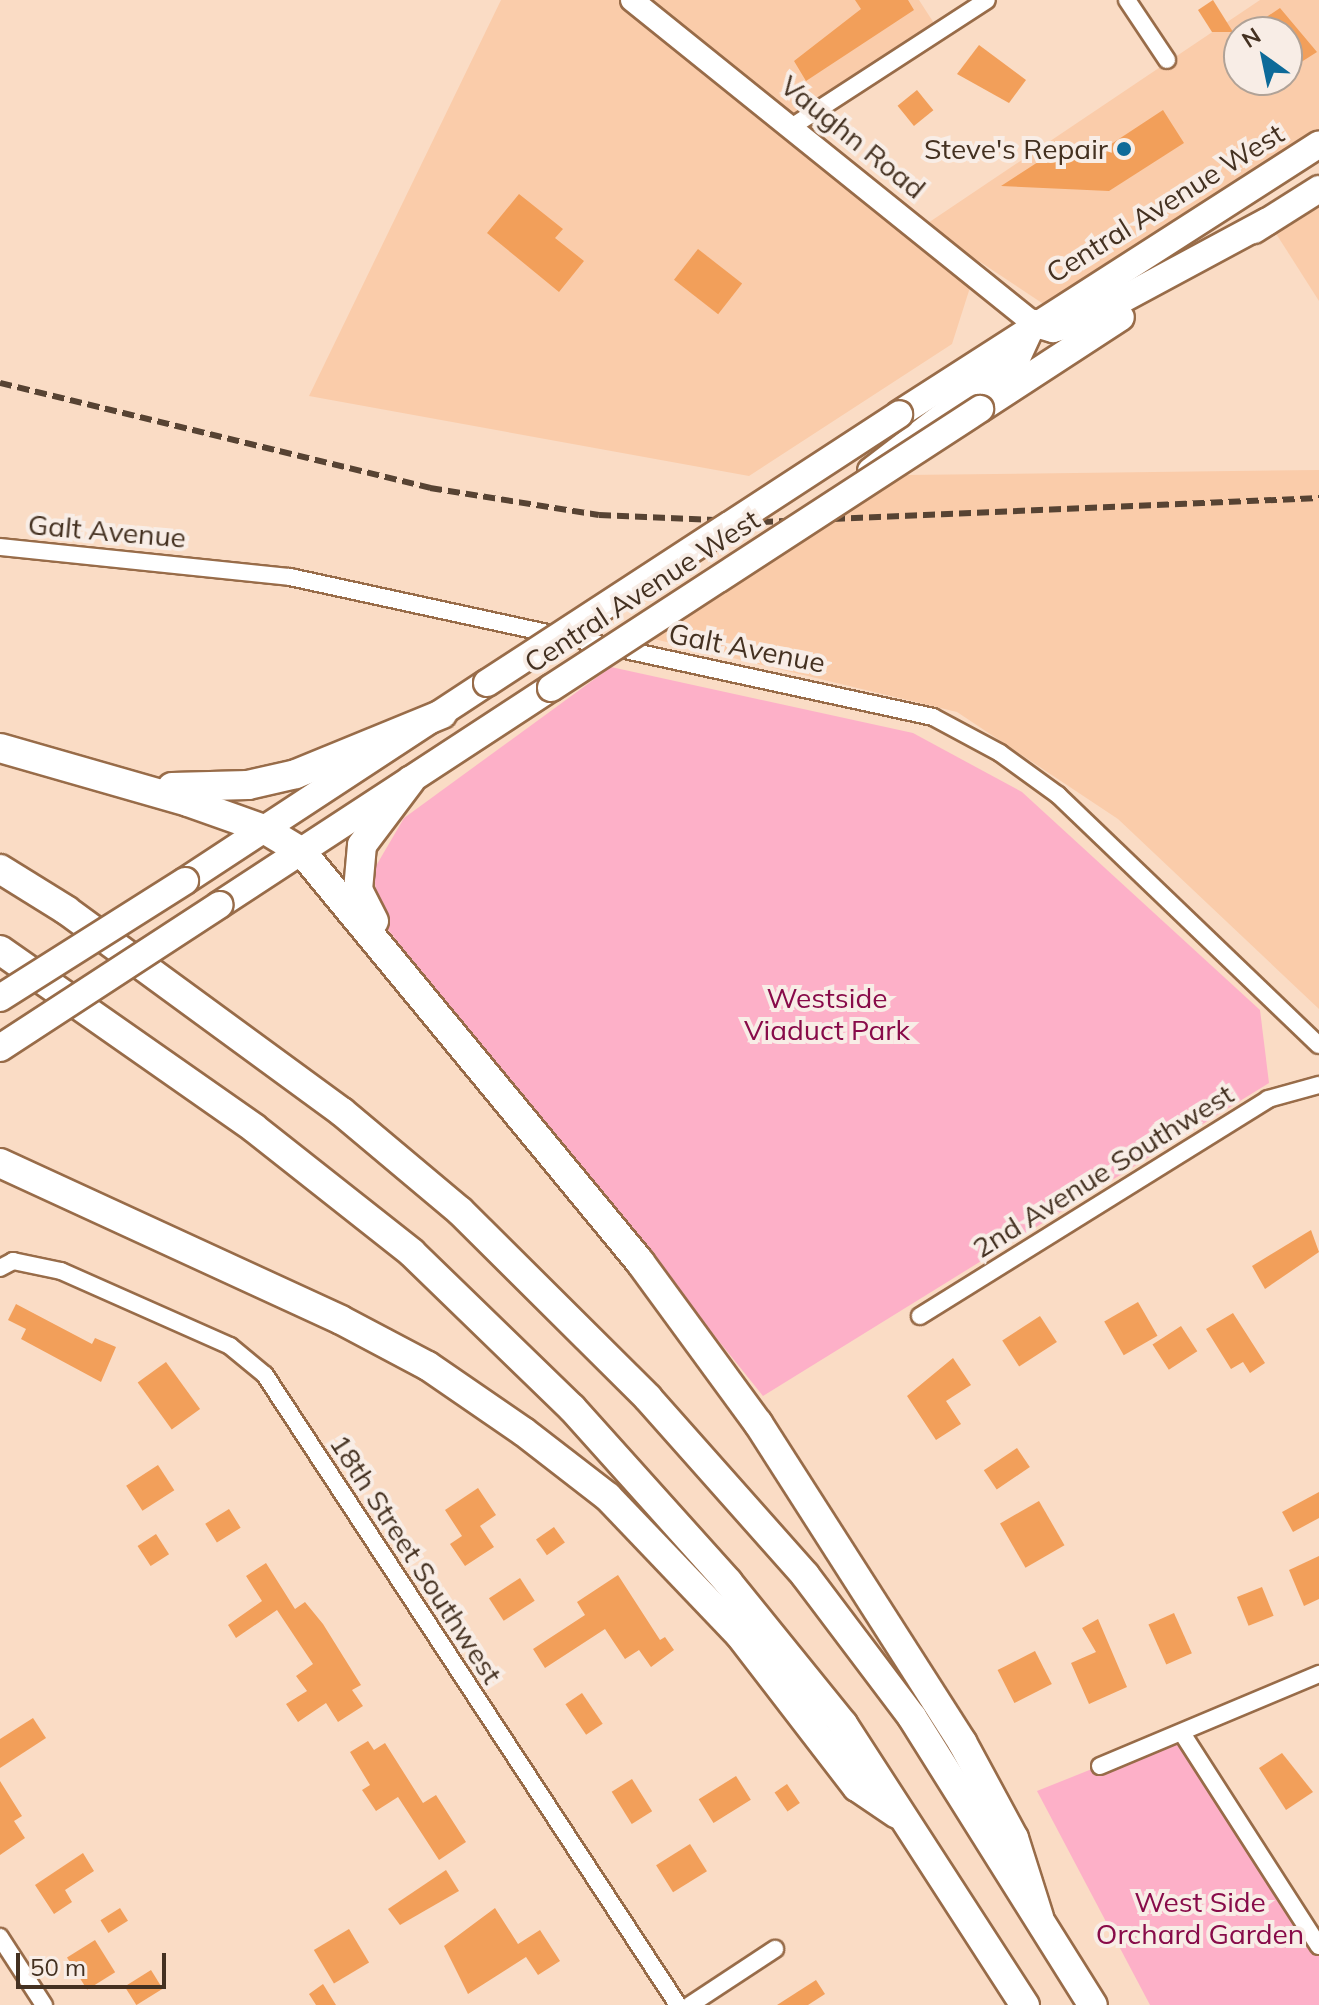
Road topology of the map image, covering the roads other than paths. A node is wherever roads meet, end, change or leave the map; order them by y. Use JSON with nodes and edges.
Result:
{"nodes":[{"id":1,"x":632,"y":0,"type":"edge"},
{"id":2,"x":987,"y":0,"type":"edge"},
{"id":3,"x":1127,"y":0,"type":"edge"},
{"id":4,"x":1167,"y":60,"type":"dead end"},
{"id":5,"x":793,"y":126,"type":"junction"},
{"id":6,"x":1319,"y":144,"type":"edge"},
{"id":7,"x":1319,"y":189,"type":"edge"},
{"id":8,"x":1268,"y":221,"type":"junction"},
{"id":9,"x":1033,"y":323,"type":"junction"},
{"id":10,"x":970,"y":406,"type":"junction"},
{"id":11,"x":0,"y":547,"type":"edge"},
{"id":12,"x":442,"y":714,"type":"junction"},
{"id":13,"x":0,"y":748,"type":"edge"},
{"id":14,"x":76,"y":772,"type":"junction"},
{"id":15,"x":411,"y":780,"type":"junction"},
{"id":16,"x":264,"y":829,"type":"junction"},
{"id":17,"x":302,"y":852,"type":"junction"},
{"id":18,"x":0,"y":869,"type":"edge"},
{"id":19,"x":0,"y":950,"type":"edge"},
{"id":20,"x":396,"y":964,"type":"junction"},
{"id":21,"x":0,"y":998,"type":"edge"},
{"id":22,"x":1319,"y":1045,"type":"edge"},
{"id":23,"x":0,"y":1048,"type":"edge"},
{"id":24,"x":1319,"y":1085,"type":"edge"},
{"id":25,"x":0,"y":1163,"type":"edge"},
{"id":26,"x":6,"y":1264,"type":"edge"},
{"id":27,"x":920,"y":1316,"type":"dead end"},
{"id":28,"x":1319,"y":1674,"type":"edge"},
{"id":29,"x":1182,"y":1733,"type":"junction"},
{"id":30,"x":1100,"y":1766,"type":"dead end"},
{"id":31,"x":910,"y":1823,"type":"junction"},
{"id":32,"x":1039,"y":1917,"type":"junction"},
{"id":33,"x":0,"y":1937,"type":"edge"},
{"id":34,"x":1319,"y":1946,"type":"edge"},
{"id":35,"x":775,"y":1949,"type":"dead end"},
{"id":36,"x":44,"y":2005,"type":"edge"},
{"id":37,"x":678,"y":2005,"type":"edge"},
{"id":38,"x":690,"y":2005,"type":"edge"},
{"id":39,"x":1025,"y":2005,"type":"edge"},
{"id":40,"x":1093,"y":2005,"type":"edge"}],
"edges":[{"from":1,"to":5,"type":"main road","name":"Vaughn Road"},
{"from":2,"to":5,"type":"street"},
{"from":3,"to":4,"type":"street"},
{"from":5,"to":9,"type":"main road","name":"Vaughn Road"},
{"from":6,"to":9,"type":"highway","name":"Central Avenue West"},
{"from":7,"to":8,"type":"highway","name":"Central Avenue West"},
{"from":8,"to":9,"type":"highway"},
{"from":8,"to":10,"type":"highway","name":"Central Avenue West"},
{"from":9,"to":10,"type":"highway"},
{"from":9,"to":12,"type":"highway","name":"Central Avenue West","bridge":true},
{"from":10,"to":15,"type":"highway","name":"Central Avenue West","bridge":true},
{"from":11,"to":22,"type":"street","name":"Galt Avenue"},
{"from":12,"to":14,"type":"highway"},
{"from":12,"to":16,"type":"highway","name":"Central Avenue West"},
{"from":13,"to":14,"type":"highway"},
{"from":14,"to":16,"type":"highway"},
{"from":15,"to":17,"type":"highway","name":"Central Avenue West"},
{"from":15,"to":20,"type":"highway"},
{"from":16,"to":17,"type":"highway"},
{"from":16,"to":21,"type":"highway","name":"Central Avenue West","bridge":true},
{"from":17,"to":20,"type":"highway"},
{"from":17,"to":23,"type":"highway","name":"Central Avenue West","bridge":true},
{"from":18,"to":32,"type":"highway"},
{"from":19,"to":31,"type":"highway"},
{"from":20,"to":32,"type":"highway"},
{"from":24,"to":27,"type":"street","name":"2nd Avenue Southwest"},
{"from":25,"to":31,"type":"highway"},
{"from":26,"to":37,"type":"street","name":"18th Street Southwest"},
{"from":28,"to":29,"type":"street"},
{"from":29,"to":30,"type":"street"},
{"from":29,"to":34,"type":"street"},
{"from":31,"to":39,"type":"highway"},
{"from":32,"to":40,"type":"highway"},
{"from":33,"to":36,"type":"street"},
{"from":35,"to":38,"type":"street"}]}
